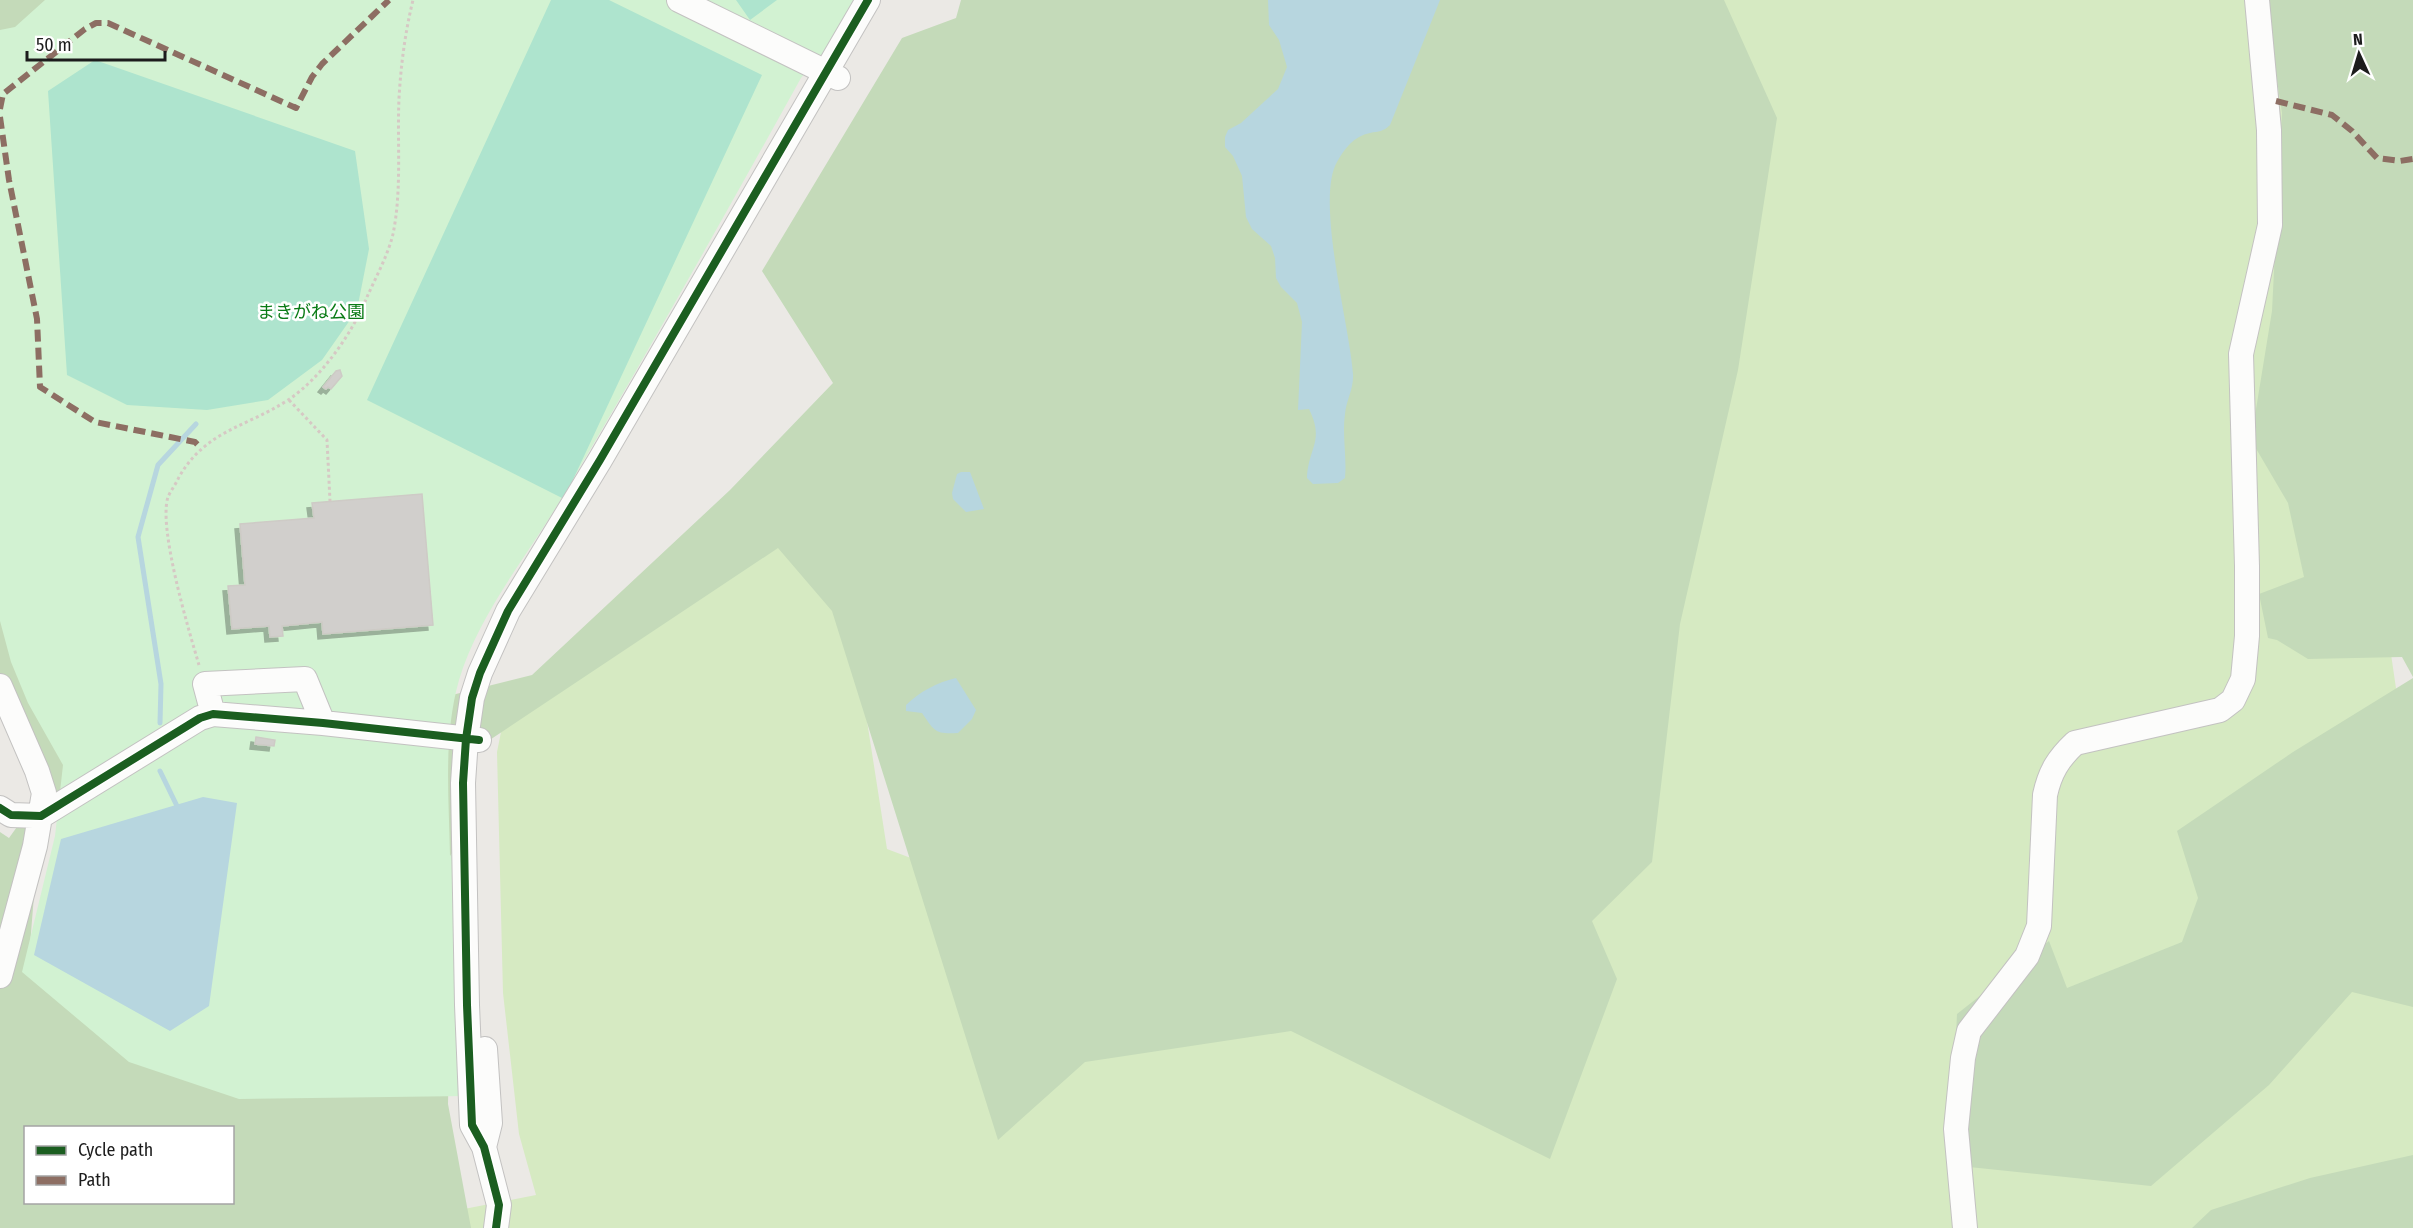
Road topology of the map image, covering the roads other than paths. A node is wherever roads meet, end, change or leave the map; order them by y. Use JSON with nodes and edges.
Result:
{"nodes":[{"id":1,"x":679,"y":0,"type":"edge"},
{"id":2,"x":868,"y":0,"type":"edge"},
{"id":3,"x":885,"y":0,"type":"edge"},
{"id":4,"x":2257,"y":0,"type":"edge"},
{"id":5,"x":833,"y":75,"type":"junction"},
{"id":6,"x":0,"y":686,"type":"edge"},
{"id":7,"x":213,"y":714,"type":"junction"},
{"id":8,"x":323,"y":723,"type":"junction"},
{"id":9,"x":472,"y":739,"type":"junction"},
{"id":10,"x":0,"y":808,"type":"edge"},
{"id":11,"x":41,"y":816,"type":"junction"},
{"id":12,"x":0,"y":976,"type":"edge"},
{"id":13,"x":496,"y":1228,"type":"edge"},
{"id":14,"x":1965,"y":1228,"type":"edge"}],
"edges":[{"from":1,"to":5,"type":"street"},
{"from":2,"to":5,"type":"street"},
{"from":3,"to":5,"type":"street"},
{"from":4,"to":14,"type":"street"},
{"from":5,"to":9,"type":"street"},
{"from":6,"to":11,"type":"street"},
{"from":7,"to":8,"type":"street"},
{"from":7,"to":8,"type":"street"},
{"from":7,"to":11,"type":"street"},
{"from":8,"to":9,"type":"street"},
{"from":9,"to":13,"type":"street"},
{"from":10,"to":11,"type":"street"},
{"from":11,"to":12,"type":"street"}]}
